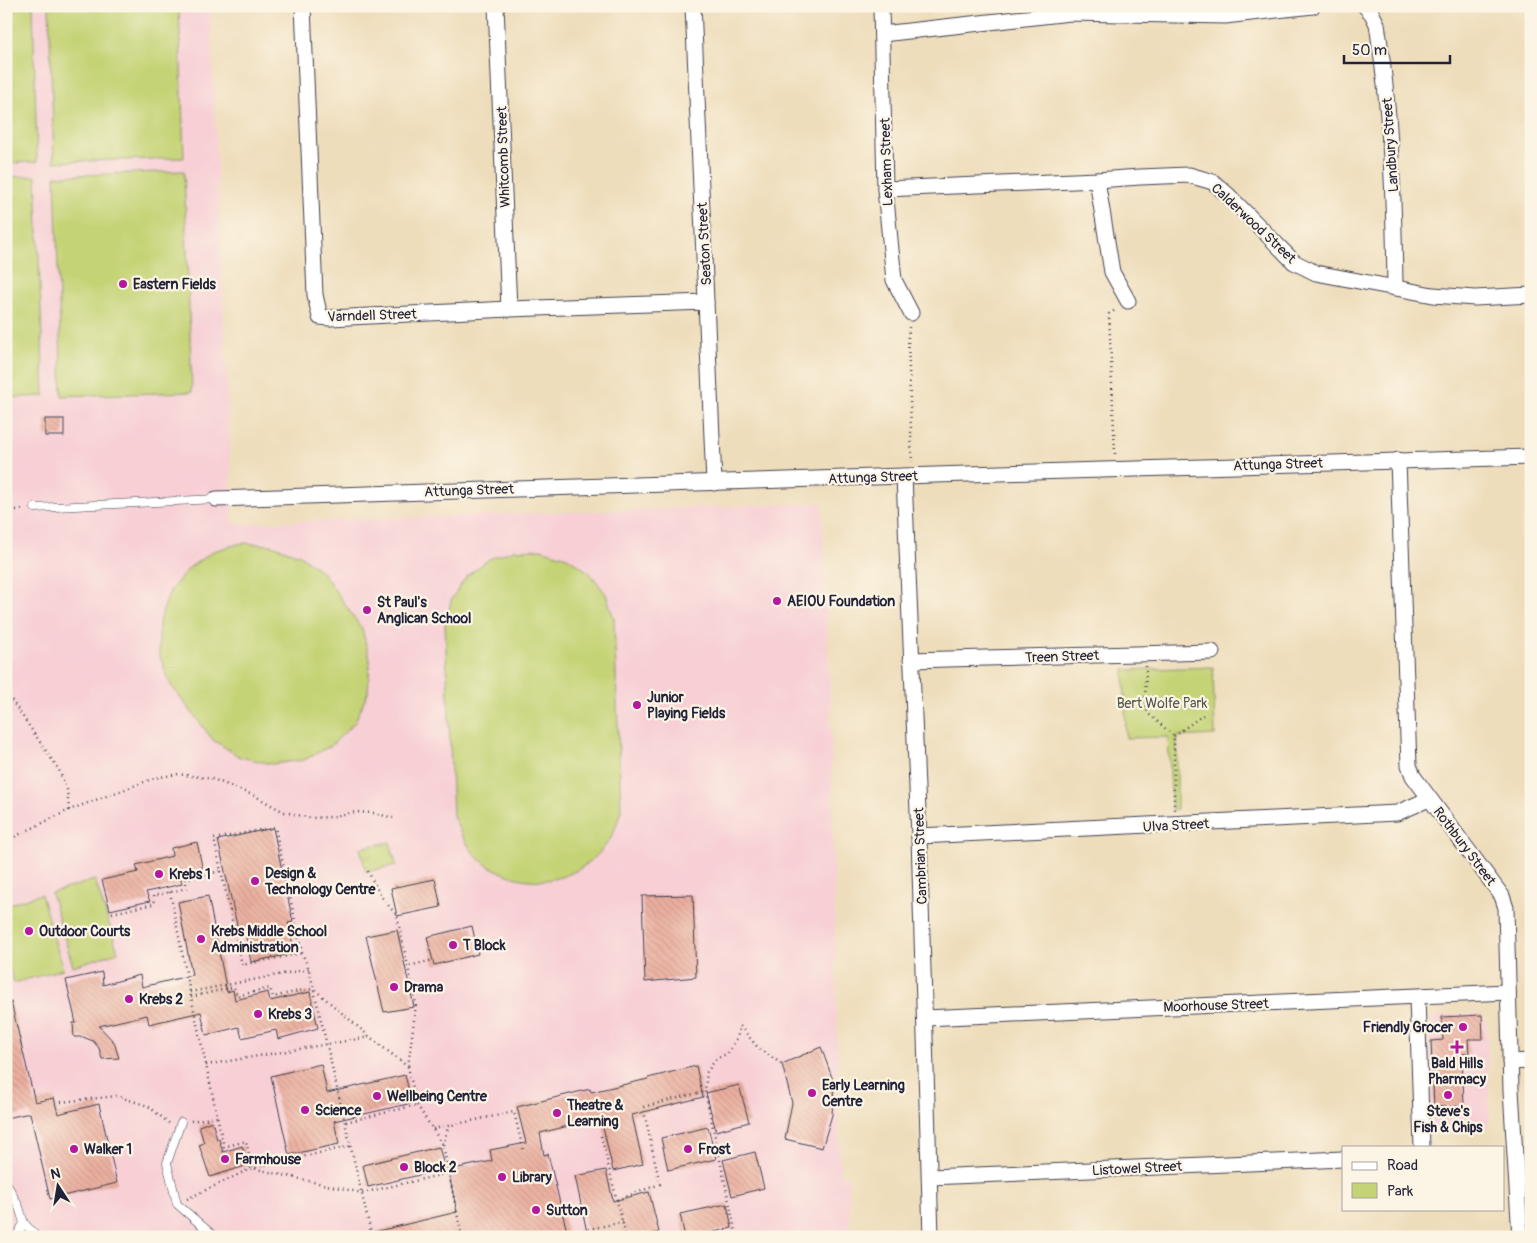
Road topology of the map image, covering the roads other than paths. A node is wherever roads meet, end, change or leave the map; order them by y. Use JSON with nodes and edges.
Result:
{"nodes":[{"id":1,"x":303,"y":6,"type":"edge"},
{"id":2,"x":496,"y":6,"type":"edge"},
{"id":3,"x":693,"y":6,"type":"edge"},
{"id":4,"x":881,"y":6,"type":"edge"},
{"id":5,"x":1313,"y":6,"type":"edge"},
{"id":6,"x":1365,"y":6,"type":"edge"},
{"id":7,"x":882,"y":34,"type":"junction"},
{"id":8,"x":1097,"y":180,"type":"junction"},
{"id":9,"x":885,"y":189,"type":"junction"},
{"id":10,"x":1395,"y":288,"type":"junction"},
{"id":11,"x":1531,"y":295,"type":"edge"},
{"id":12,"x":1128,"y":301,"type":"road end"},
{"id":13,"x":706,"y":302,"type":"junction"},
{"id":14,"x":509,"y":309,"type":"junction"},
{"id":15,"x":911,"y":314,"type":"road end"},
{"id":16,"x":1531,"y":457,"type":"edge"},
{"id":17,"x":1398,"y":460,"type":"junction"},
{"id":18,"x":908,"y":471,"type":"junction"},
{"id":19,"x":714,"y":483,"type":"junction"},
{"id":20,"x":216,"y":498,"type":"joint"},
{"id":21,"x":35,"y":508,"type":"road end"},
{"id":22,"x":1212,"y":652,"type":"dead end"},
{"id":23,"x":911,"y":660,"type":"junction"},
{"id":24,"x":1429,"y":799,"type":"junction"},
{"id":25,"x":919,"y":836,"type":"junction"},
{"id":26,"x":1508,"y":992,"type":"junction"},
{"id":27,"x":1417,"y":996,"type":"junction"},
{"id":28,"x":925,"y":1018,"type":"junction"},
{"id":29,"x":1531,"y":1061,"type":"edge"},
{"id":30,"x":1510,"y":1062,"type":"junction"},
{"id":31,"x":181,"y":1122,"type":"road end"},
{"id":32,"x":1422,"y":1146,"type":"edge"},
{"id":33,"x":1509,"y":1154,"type":"edge"},
{"id":34,"x":1342,"y":1159,"type":"edge"},
{"id":35,"x":930,"y":1177,"type":"junction"},
{"id":36,"x":7,"y":1184,"type":"edge"},
{"id":37,"x":24,"y":1223,"type":"junction"},
{"id":38,"x":16,"y":1237,"type":"edge"},
{"id":39,"x":37,"y":1237,"type":"edge"},
{"id":40,"x":214,"y":1237,"type":"edge"},
{"id":41,"x":932,"y":1237,"type":"edge"},
{"id":42,"x":1520,"y":1237,"type":"edge"}],
"edges":[{"from":1,"to":14,"type":"street","name":"Varndell Street"},
{"from":2,"to":14,"type":"street","name":"Whitcomb Street"},
{"from":3,"to":13,"type":"street","name":"Seaton Street"},
{"from":4,"to":7,"type":"street","name":"Lexham Street"},
{"from":5,"to":7,"type":"street"},
{"from":6,"to":10,"type":"street","name":"Landbury Street"},
{"from":7,"to":9,"type":"street","name":"Lexham Street"},
{"from":8,"to":9,"type":"street","name":"Calderwood Street"},
{"from":8,"to":10,"type":"street","name":"Calderwood Street"},
{"from":8,"to":12,"type":"street"},
{"from":9,"to":15,"type":"street","name":"Lexham Street"},
{"from":10,"to":11,"type":"street","name":"Calderwood Street"},
{"from":13,"to":14,"type":"street","name":"Varndell Street"},
{"from":13,"to":19,"type":"street","name":"Seaton Street"},
{"from":16,"to":17,"type":"street","name":"Attunga Street"},
{"from":17,"to":18,"type":"street","name":"Attunga Street"},
{"from":17,"to":24,"type":"street","name":"Rothbury Street"},
{"from":18,"to":19,"type":"street","name":"Attunga Street"},
{"from":18,"to":23,"type":"street","name":"Cambrian Street"},
{"from":19,"to":20,"type":"street","name":"Attunga Street"},
{"from":20,"to":21,"type":"lane"},
{"from":22,"to":23,"type":"street","name":"Treen Street"},
{"from":23,"to":25,"type":"street","name":"Cambrian Street"},
{"from":24,"to":25,"type":"street","name":"Ulva Street"},
{"from":24,"to":26,"type":"street","name":"Rothbury Street"},
{"from":25,"to":28,"type":"street","name":"Cambrian Street"},
{"from":26,"to":27,"type":"street","name":"Moorhouse Street"},
{"from":26,"to":30,"type":"street","name":"Rothbury Street"},
{"from":27,"to":28,"type":"street","name":"Moorhouse Street"},
{"from":27,"to":32,"type":"street"},
{"from":28,"to":35,"type":"street","name":"Cambrian Street"},
{"from":29,"to":30,"type":"street"},
{"from":30,"to":33,"type":"street","name":"Rothbury Street"},
{"from":31,"to":40,"type":"lane"},
{"from":33,"to":42,"type":"street","name":"Rothbury Street"},
{"from":34,"to":35,"type":"street","name":"Listowel Street"},
{"from":35,"to":41,"type":"street","name":"Cambrian Street"},
{"from":36,"to":37,"type":"lane"},
{"from":37,"to":38,"type":"lane"},
{"from":37,"to":39,"type":"lane"}]}
